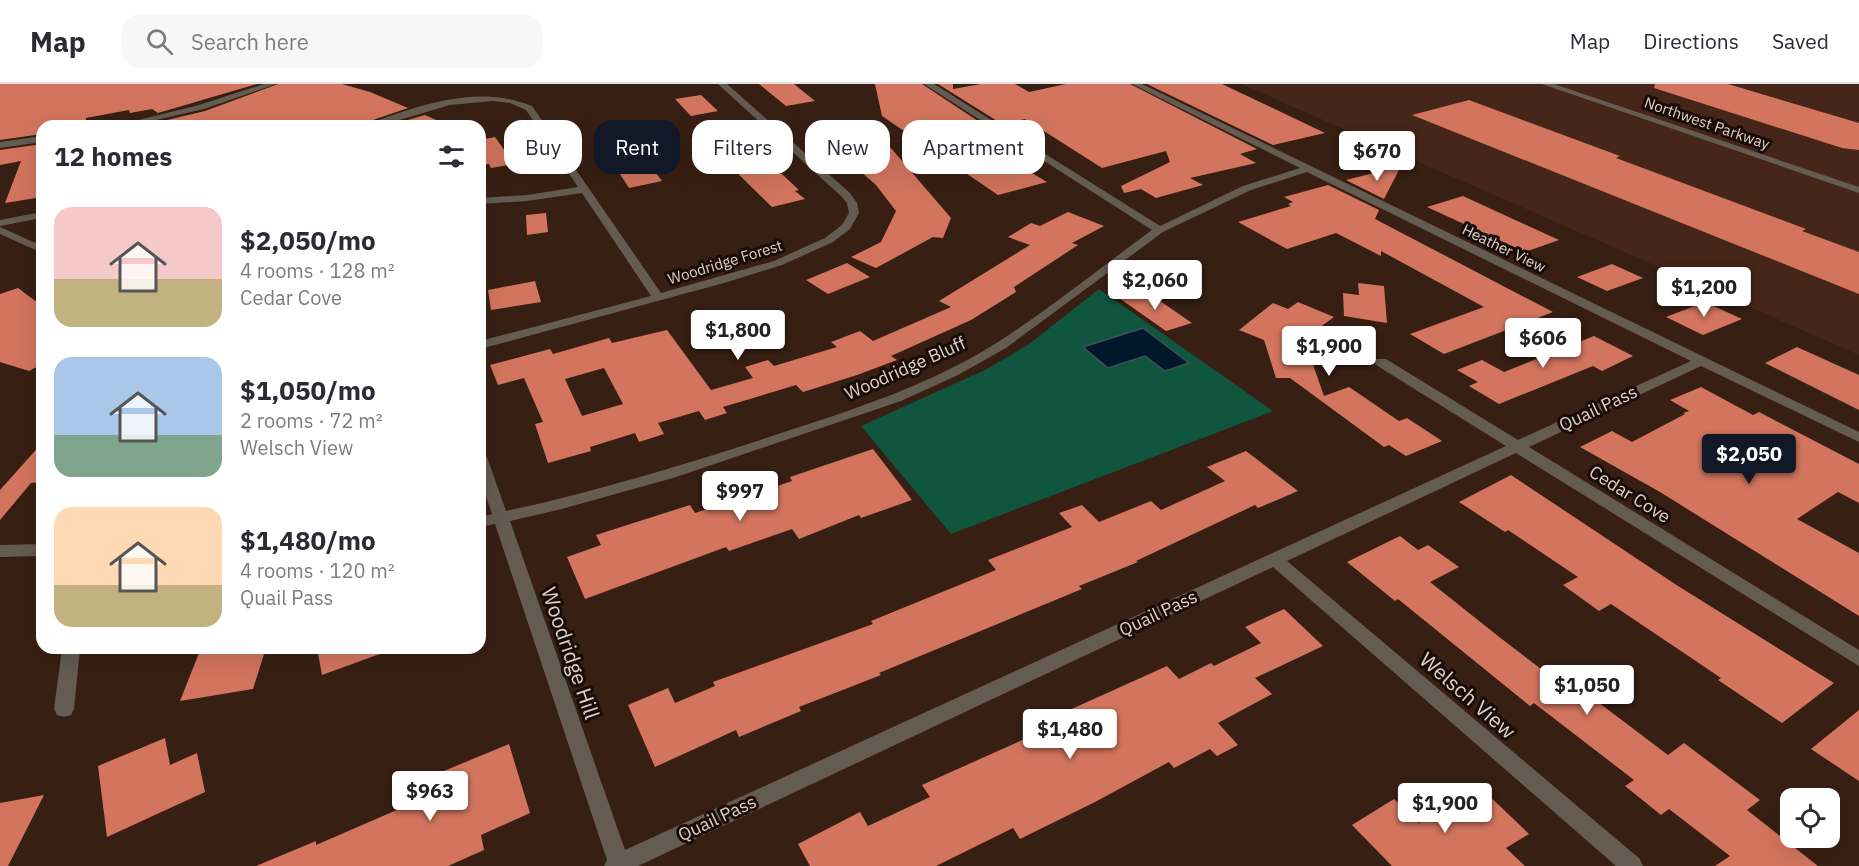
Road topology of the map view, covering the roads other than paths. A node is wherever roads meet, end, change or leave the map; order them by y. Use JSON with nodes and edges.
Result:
{"nodes":[{"id":1,"x":273,"y":84,"type":"edge"},
{"id":2,"x":722,"y":84,"type":"edge"},
{"id":3,"x":928,"y":84,"type":"edge"},
{"id":4,"x":1136,"y":84,"type":"edge"},
{"id":5,"x":1546,"y":84,"type":"edge"},
{"id":6,"x":144,"y":120,"type":"edge"},
{"id":7,"x":386,"y":120,"type":"edge"},
{"id":8,"x":36,"y":140,"type":"edge"},
{"id":9,"x":0,"y":145,"type":"edge"},
{"id":10,"x":1309,"y":168,"type":"junction"},
{"id":11,"x":585,"y":189,"type":"junction"},
{"id":12,"x":1859,"y":190,"type":"edge"},
{"id":13,"x":486,"y":201,"type":"edge"},
{"id":14,"x":36,"y":216,"type":"edge"},
{"id":15,"x":0,"y":223,"type":"edge"},
{"id":16,"x":1159,"y":230,"type":"junction"},
{"id":17,"x":0,"y":231,"type":"edge"},
{"id":18,"x":36,"y":247,"type":"edge"},
{"id":19,"x":658,"y":297,"type":"junction"},
{"id":20,"x":486,"y":343,"type":"edge"},
{"id":21,"x":1701,"y":361,"type":"junction"},
{"id":22,"x":1380,"y":362,"type":"dead end"},
{"id":23,"x":1859,"y":438,"type":"edge"},
{"id":24,"x":1516,"y":446,"type":"junction"},
{"id":25,"x":486,"y":474,"type":"edge"},
{"id":26,"x":501,"y":517,"type":"junction"},
{"id":27,"x":486,"y":521,"type":"edge"},
{"id":28,"x":36,"y":550,"type":"edge"},
{"id":29,"x":0,"y":551,"type":"edge"},
{"id":30,"x":1274,"y":559,"type":"junction"},
{"id":31,"x":69,"y":654,"type":"edge"},
{"id":32,"x":1859,"y":659,"type":"edge"},
{"id":33,"x":64,"y":709,"type":"dead end"},
{"id":34,"x":617,"y":865,"type":"edge"},
{"id":35,"x":1632,"y":866,"type":"edge"}],
"edges":[{"from":1,"to":6,"type":"street"},
{"from":2,"to":19,"type":"street","name":"Woodridge Forest"},
{"from":3,"to":16,"type":"street"},
{"from":4,"to":10,"type":"street","name":"Heather View"},
{"from":5,"to":12,"type":"street","name":"Northwest Parkway"},
{"from":7,"to":11,"type":"street"},
{"from":8,"to":9,"type":"street"},
{"from":10,"to":16,"type":"street","name":"Woodridge Bluff"},
{"from":10,"to":21,"type":"street","name":"Heather View"},
{"from":11,"to":13,"type":"street"},
{"from":11,"to":19,"type":"street"},
{"from":14,"to":15,"type":"street"},
{"from":16,"to":26,"type":"street","name":"Woodridge Bluff"},
{"from":17,"to":18,"type":"street"},
{"from":19,"to":20,"type":"street","name":"Woodridge Forest"},
{"from":21,"to":23,"type":"street","name":"Heather View"},
{"from":21,"to":24,"type":"street","name":"Quail Pass"},
{"from":22,"to":24,"type":"street","name":"Cedar Cove"},
{"from":24,"to":30,"type":"street","name":"Quail Pass"},
{"from":24,"to":32,"type":"street","name":"Cedar Cove"},
{"from":25,"to":26,"type":"street","name":"Woodridge Hill"},
{"from":26,"to":27,"type":"street","name":"Woodridge Bluff"},
{"from":26,"to":34,"type":"street","name":"Woodridge Hill"},
{"from":28,"to":29,"type":"street"},
{"from":30,"to":34,"type":"street","name":"Quail Pass"},
{"from":30,"to":35,"type":"street","name":"Welsch View"},
{"from":31,"to":33,"type":"street"}]}
